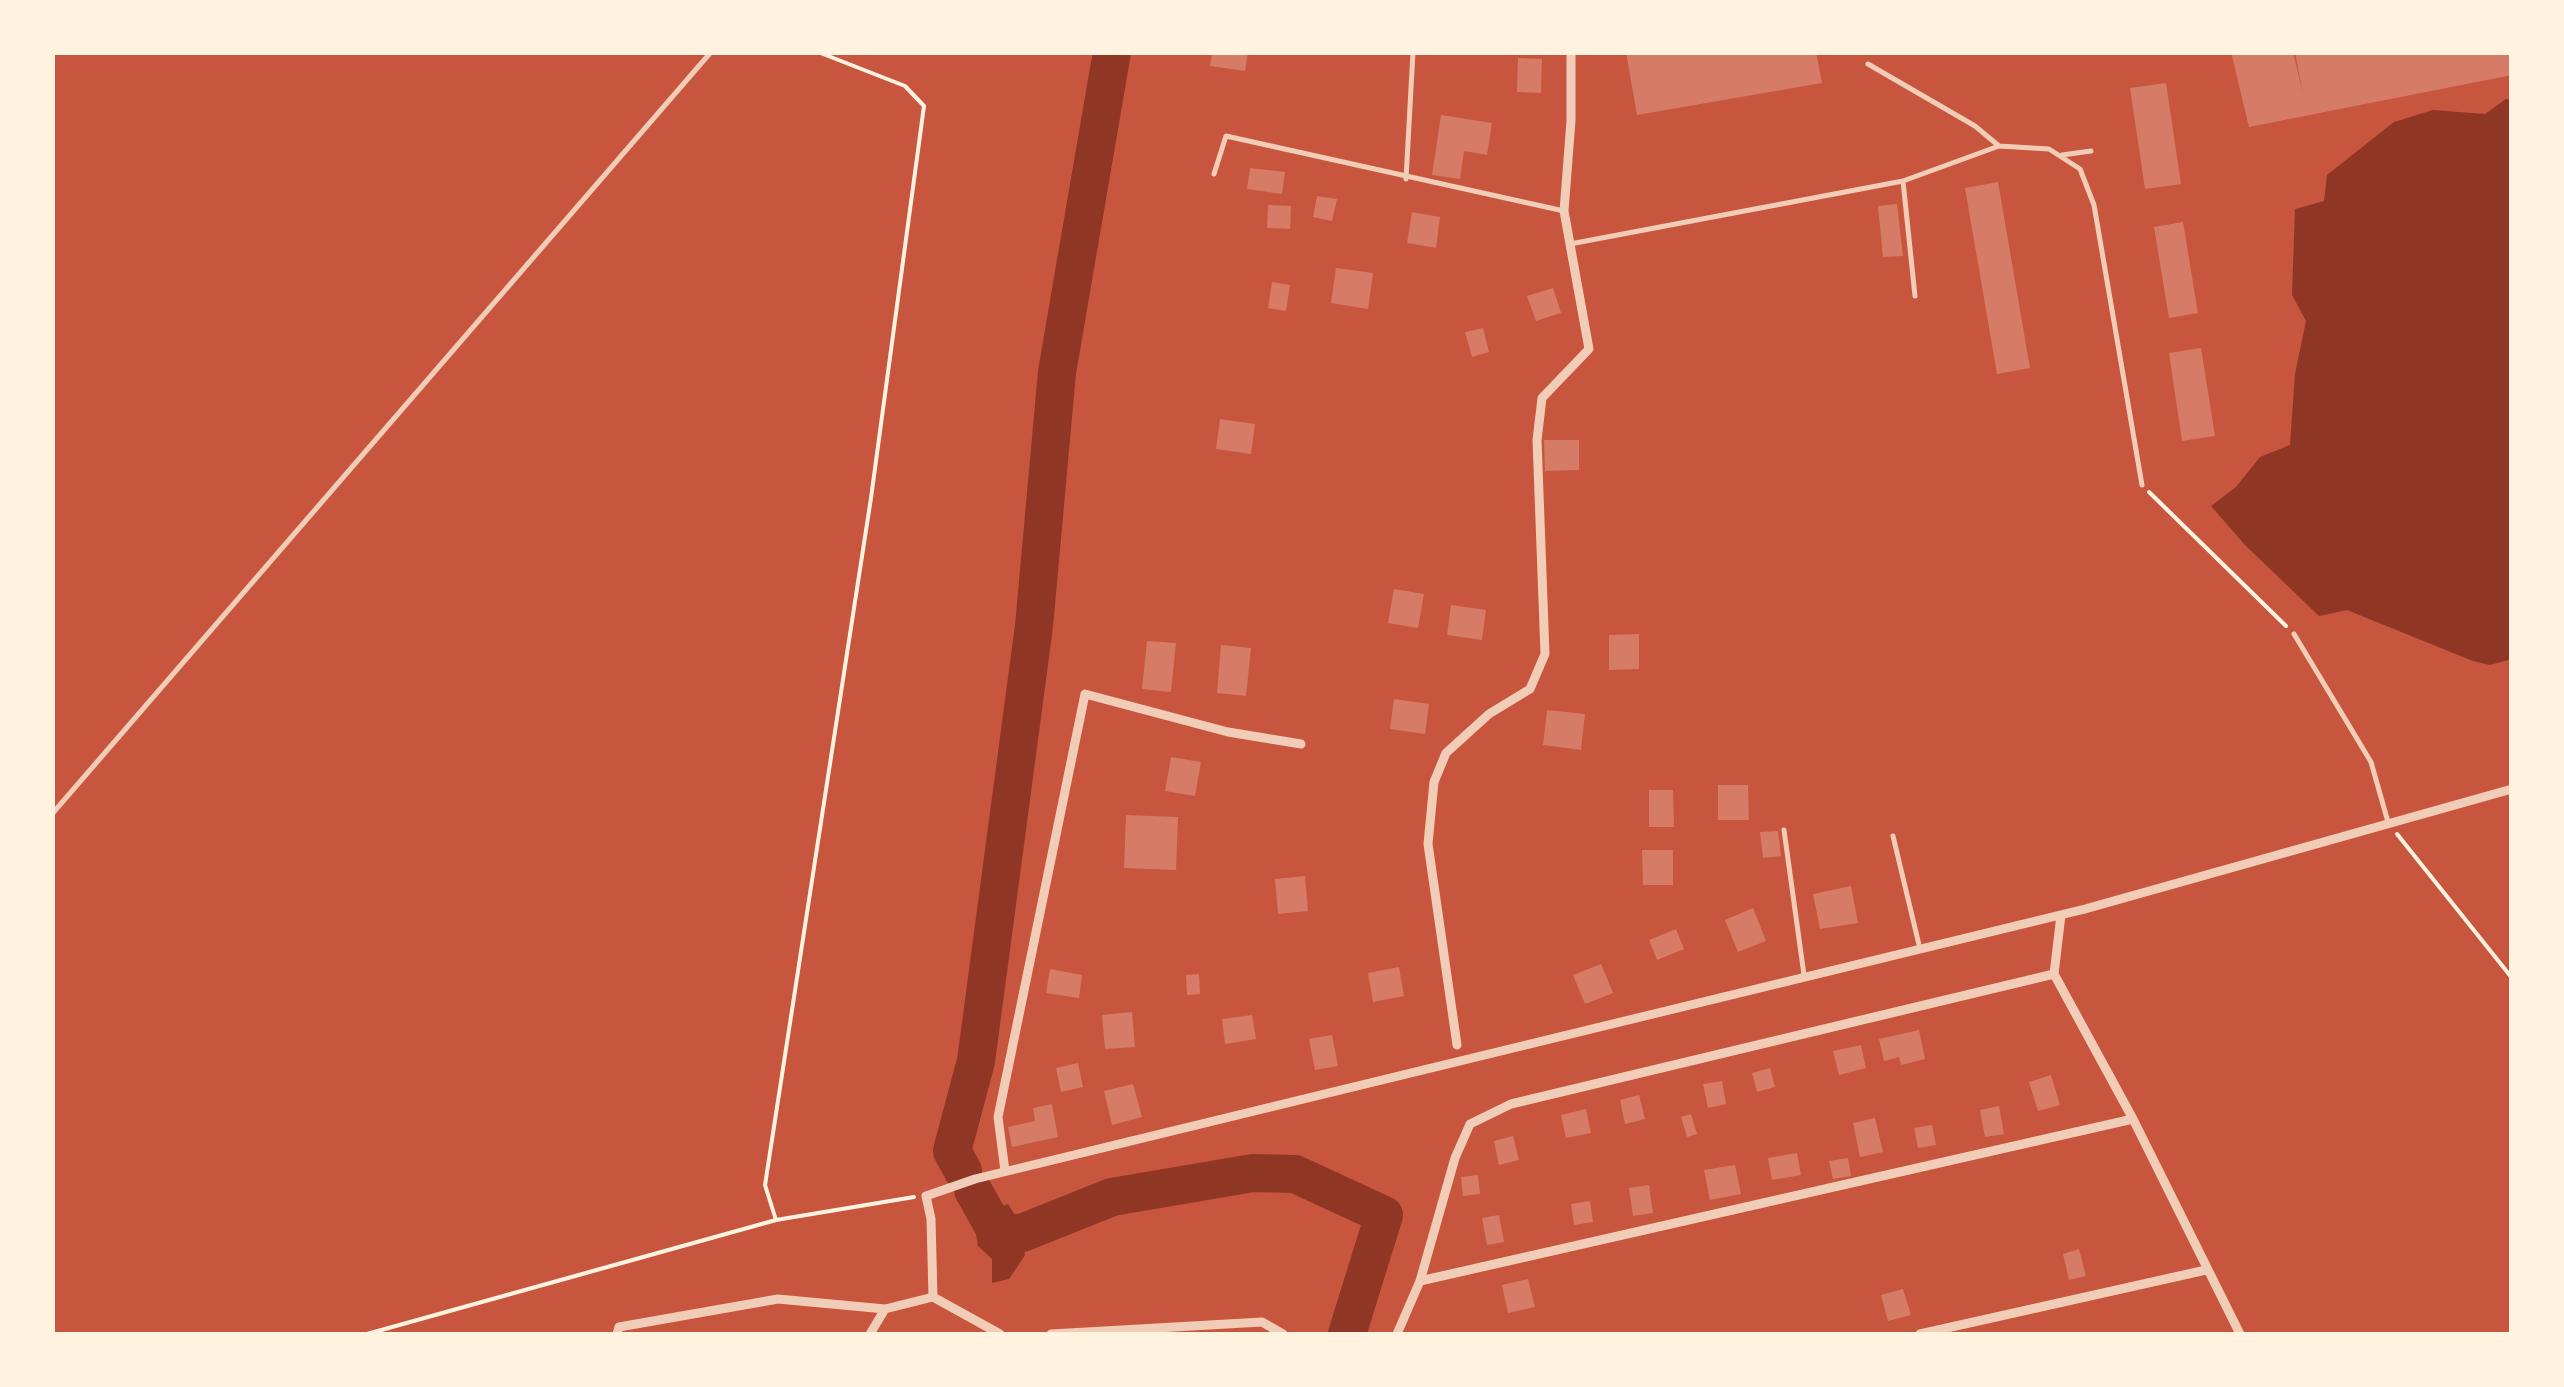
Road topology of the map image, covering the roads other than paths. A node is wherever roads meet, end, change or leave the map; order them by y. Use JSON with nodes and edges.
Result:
{"nodes":[{"id":1,"x":711,"y":52,"type":"edge"},
{"id":2,"x":1413,"y":52,"type":"edge"},
{"id":3,"x":1571,"y":52,"type":"edge"},
{"id":4,"x":1868,"y":64,"type":"dead end"},
{"id":5,"x":1999,"y":146,"type":"junction"},
{"id":6,"x":2090,"y":151,"type":"dead end"},
{"id":7,"x":2059,"y":156,"type":"junction"},
{"id":8,"x":1214,"y":174,"type":"dead end"},
{"id":9,"x":1406,"y":179,"type":"junction"},
{"id":10,"x":1903,"y":182,"type":"junction"},
{"id":11,"x":1564,"y":212,"type":"junction"},
{"id":12,"x":1570,"y":244,"type":"junction"},
{"id":13,"x":1914,"y":296,"type":"dead end"},
{"id":14,"x":2142,"y":486,"type":"road end"},
{"id":15,"x":2294,"y":634,"type":"road end"},
{"id":16,"x":1301,"y":744,"type":"dead end"},
{"id":17,"x":2512,"y":788,"type":"edge"},
{"id":18,"x":52,"y":814,"type":"edge"},
{"id":19,"x":2388,"y":822,"type":"junction"},
{"id":20,"x":1784,"y":830,"type":"dead end"},
{"id":21,"x":1893,"y":836,"type":"dead end"},
{"id":22,"x":2062,"y":915,"type":"junction"},
{"id":23,"x":1920,"y":950,"type":"junction"},
{"id":24,"x":2054,"y":974,"type":"junction"},
{"id":25,"x":1804,"y":978,"type":"junction"},
{"id":26,"x":1457,"y":1045,"type":"dead end"},
{"id":27,"x":2132,"y":1119,"type":"junction"},
{"id":28,"x":1005,"y":1172,"type":"junction"},
{"id":29,"x":2206,"y":1270,"type":"junction"},
{"id":30,"x":1420,"y":1282,"type":"junction"},
{"id":31,"x":933,"y":1296,"type":"junction"},
{"id":32,"x":885,"y":1309,"type":"junction"},
{"id":33,"x":617,"y":1334,"type":"edge"},
{"id":34,"x":870,"y":1334,"type":"edge"},
{"id":35,"x":1000,"y":1334,"type":"edge"},
{"id":36,"x":1051,"y":1334,"type":"edge"},
{"id":37,"x":1283,"y":1334,"type":"edge"},
{"id":38,"x":1398,"y":1334,"type":"edge"},
{"id":39,"x":1920,"y":1334,"type":"edge"},
{"id":40,"x":2240,"y":1334,"type":"edge"}],
"edges":[{"from":1,"to":18,"type":"lane"},
{"from":2,"to":9,"type":"lane"},
{"from":3,"to":11,"type":"street"},
{"from":4,"to":5,"type":"lane"},
{"from":5,"to":7,"type":"lane"},
{"from":5,"to":10,"type":"lane"},
{"from":6,"to":7,"type":"lane"},
{"from":7,"to":14,"type":"lane"},
{"from":8,"to":9,"type":"lane"},
{"from":9,"to":11,"type":"lane"},
{"from":10,"to":12,"type":"lane"},
{"from":10,"to":13,"type":"lane"},
{"from":11,"to":12,"type":"street"},
{"from":12,"to":26,"type":"street"},
{"from":15,"to":19,"type":"lane"},
{"from":16,"to":28,"type":"street"},
{"from":17,"to":19,"type":"street"},
{"from":19,"to":22,"type":"street"},
{"from":20,"to":25,"type":"lane"},
{"from":21,"to":23,"type":"lane"},
{"from":22,"to":23,"type":"street"},
{"from":22,"to":24,"type":"street"},
{"from":23,"to":25,"type":"street"},
{"from":24,"to":27,"type":"street"},
{"from":24,"to":30,"type":"street"},
{"from":25,"to":28,"type":"street"},
{"from":27,"to":29,"type":"street"},
{"from":27,"to":30,"type":"street"},
{"from":28,"to":31,"type":"street"},
{"from":29,"to":39,"type":"street"},
{"from":29,"to":40,"type":"street"},
{"from":30,"to":38,"type":"street"},
{"from":31,"to":32,"type":"street"},
{"from":31,"to":35,"type":"street"},
{"from":32,"to":33,"type":"street"},
{"from":32,"to":34,"type":"street"},
{"from":36,"to":37,"type":"street"}]}
